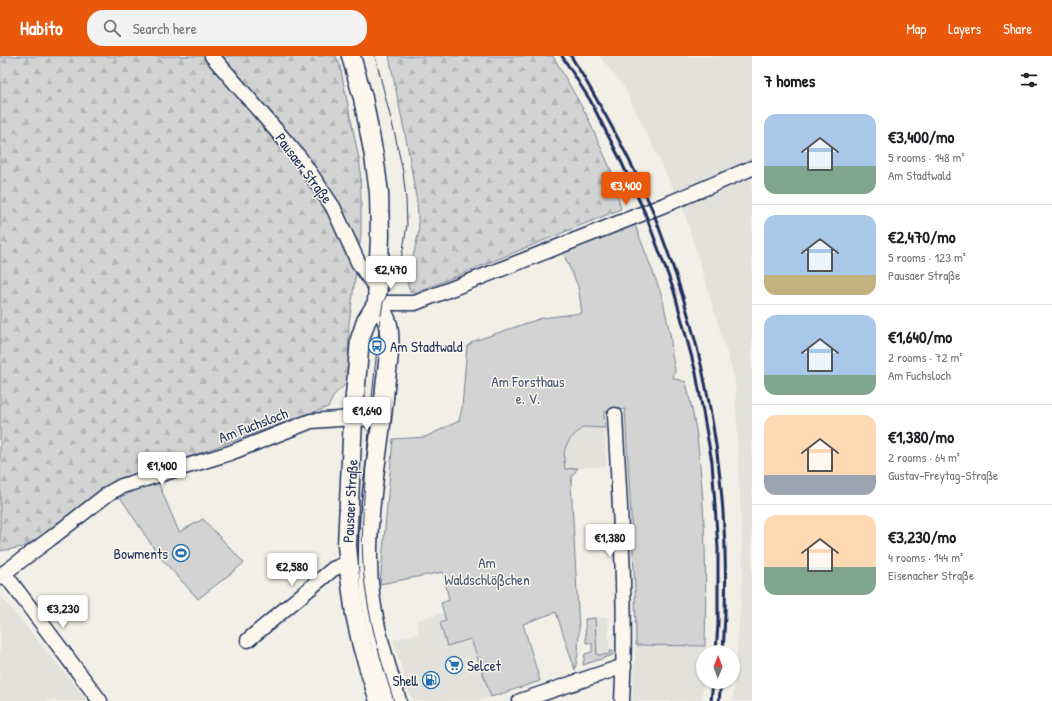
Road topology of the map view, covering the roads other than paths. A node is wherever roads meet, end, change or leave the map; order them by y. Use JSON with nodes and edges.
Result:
{"nodes":[{"id":1,"x":212,"y":56,"type":"edge"},
{"id":2,"x":351,"y":56,"type":"edge"},
{"id":3,"x":752,"y":168,"type":"edge"},
{"id":4,"x":378,"y":297,"type":"junction"},
{"id":5,"x":615,"y":415,"type":"dead end"},
{"id":6,"x":353,"y":418,"type":"junction"},
{"id":7,"x":382,"y":420,"type":"junction"},
{"id":8,"x":349,"y":564,"type":"junction"},
{"id":9,"x":1,"y":574,"type":"edge"},
{"id":10,"x":248,"y":640,"type":"dead end"},
{"id":11,"x":624,"y":666,"type":"junction"},
{"id":12,"x":100,"y":701,"type":"edge"},
{"id":13,"x":379,"y":701,"type":"edge"},
{"id":14,"x":397,"y":701,"type":"edge"},
{"id":15,"x":520,"y":701,"type":"edge"},
{"id":16,"x":622,"y":701,"type":"edge"}],
"edges":[{"from":1,"to":4,"type":"street","name":"Pausaer Straße"},
{"from":2,"to":4,"type":"main road","name":"Pausaer Straße"},
{"from":3,"to":4,"type":"street"},
{"from":4,"to":6,"type":"main road","name":"Pausaer Straße"},
{"from":4,"to":7,"type":"main road","name":"Pausaer Straße"},
{"from":5,"to":11,"type":"street"},
{"from":6,"to":7,"type":"street","name":"Am Fuchsloch"},
{"from":6,"to":8,"type":"main road","name":"Pausaer Straße"},
{"from":6,"to":9,"type":"street","name":"Am Fuchsloch"},
{"from":7,"to":14,"type":"main road","name":"Pausaer Straße"},
{"from":8,"to":10,"type":"street"},
{"from":8,"to":13,"type":"main road","name":"Pausaer Straße"},
{"from":9,"to":12,"type":"street"},
{"from":11,"to":15,"type":"street"},
{"from":11,"to":16,"type":"street"}]}
